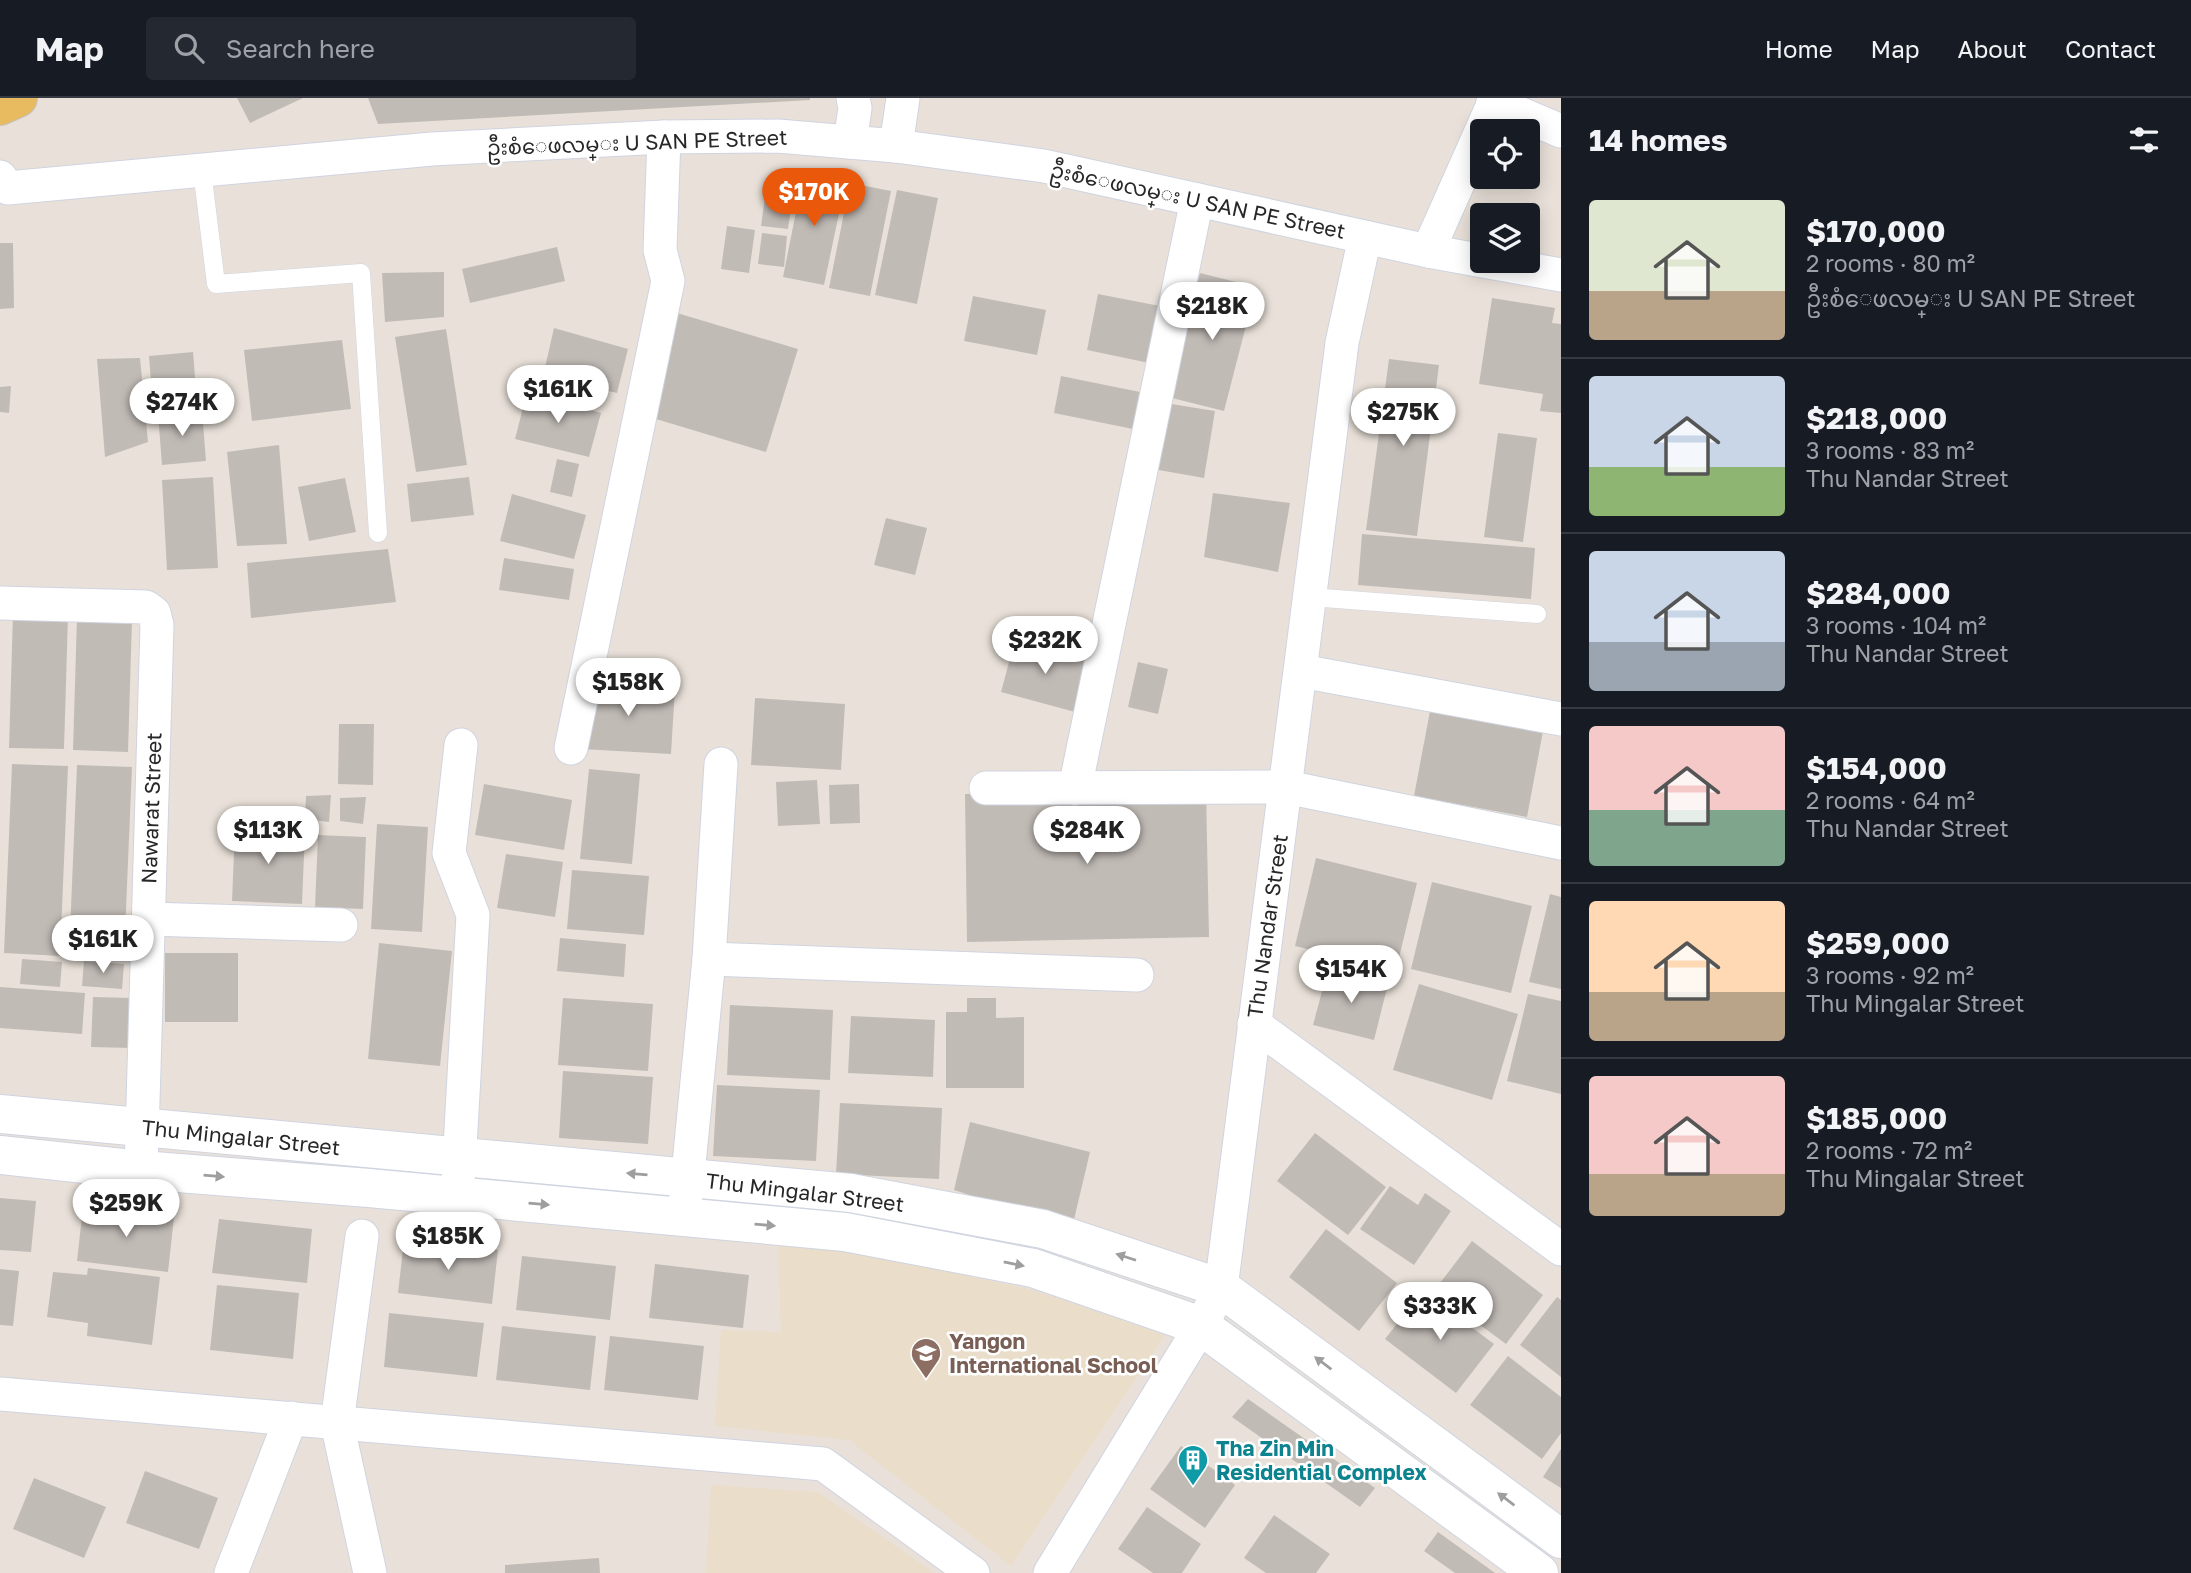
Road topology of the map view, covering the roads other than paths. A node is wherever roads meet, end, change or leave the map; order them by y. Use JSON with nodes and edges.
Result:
{"nodes":[{"id":1,"x":18,"y":98,"type":"edge"},
{"id":2,"x":853,"y":98,"type":"edge"},
{"id":3,"x":903,"y":98,"type":"edge"},
{"id":4,"x":1494,"y":100,"type":"edge"},
{"id":5,"x":0,"y":106,"type":"edge"},
{"id":6,"x":1561,"y":131,"type":"edge"},
{"id":7,"x":664,"y":137,"type":"junction"},
{"id":8,"x":850,"y":142,"type":"junction"},
{"id":9,"x":895,"y":146,"type":"junction"},
{"id":10,"x":202,"y":170,"type":"junction"},
{"id":11,"x":0,"y":177,"type":"edge"},
{"id":12,"x":1198,"y":200,"type":"junction"},
{"id":13,"x":1365,"y":237,"type":"junction"},
{"id":14,"x":1428,"y":251,"type":"junction"},
{"id":15,"x":1561,"y":275,"type":"edge"},
{"id":16,"x":378,"y":533,"type":"dead end"},
{"id":17,"x":1310,"y":597,"type":"junction"},
{"id":18,"x":0,"y":603,"type":"edge"},
{"id":19,"x":1537,"y":614,"type":"dead end"},
{"id":20,"x":1301,"y":671,"type":"junction"},
{"id":21,"x":1561,"y":719,"type":"edge"},
{"id":22,"x":461,"y":745,"type":"dead end"},
{"id":23,"x":571,"y":748,"type":"dead end"},
{"id":24,"x":721,"y":764,"type":"dead end"},
{"id":25,"x":1286,"y":787,"type":"junction"},
{"id":26,"x":986,"y":788,"type":"dead end"},
{"id":27,"x":1075,"y":788,"type":"junction"},
{"id":28,"x":1561,"y":843,"type":"edge"},
{"id":29,"x":148,"y":919,"type":"junction"},
{"id":30,"x":341,"y":925,"type":"dead end"},
{"id":31,"x":709,"y":959,"type":"junction"},
{"id":32,"x":1137,"y":975,"type":"dead end"},
{"id":33,"x":1254,"y":1024,"type":"junction"},
{"id":34,"x":0,"y":1114,"type":"edge"},
{"id":35,"x":142,"y":1127,"type":"junction"},
{"id":36,"x":355,"y":1148,"type":"junction"},
{"id":37,"x":0,"y":1156,"type":"edge"},
{"id":38,"x":459,"y":1157,"type":"junction"},
{"id":39,"x":141,"y":1170,"type":"junction"},
{"id":40,"x":687,"y":1178,"type":"junction"},
{"id":41,"x":351,"y":1188,"type":"junction"},
{"id":42,"x":850,"y":1193,"type":"junction"},
{"id":43,"x":457,"y":1196,"type":"junction"},
{"id":44,"x":684,"y":1217,"type":"junction"},
{"id":45,"x":984,"y":1219,"type":"junction"},
{"id":46,"x":845,"y":1232,"type":"junction"},
{"id":47,"x":362,"y":1236,"type":"dead end"},
{"id":48,"x":1556,"y":1236,"type":"edge"},
{"id":49,"x":972,"y":1256,"type":"junction"},
{"id":50,"x":1221,"y":1288,"type":"junction"},
{"id":51,"x":1201,"y":1326,"type":"junction"},
{"id":52,"x":1,"y":1398,"type":"edge"},
{"id":53,"x":291,"y":1418,"type":"junction"},
{"id":54,"x":337,"y":1423,"type":"junction"},
{"id":55,"x":1561,"y":1539,"type":"edge"},
{"id":56,"x":231,"y":1573,"type":"edge"},
{"id":57,"x":370,"y":1573,"type":"edge"},
{"id":58,"x":973,"y":1573,"type":"edge"},
{"id":59,"x":1050,"y":1573,"type":"edge"},
{"id":60,"x":1539,"y":1573,"type":"edge"}],
"edges":[{"from":1,"to":5,"type":"main road"},
{"from":2,"to":8,"type":"street"},
{"from":3,"to":9,"type":"street"},
{"from":4,"to":6,"type":"street"},
{"from":4,"to":14,"type":"street"},
{"from":7,"to":8,"type":"street","name":"ဦးစံေဖလမ္း U SAN PE Street"},
{"from":7,"to":10,"type":"street","name":"ဦးစံေဖလမ္း U SAN PE Street"},
{"from":7,"to":23,"type":"street"},
{"from":8,"to":9,"type":"street","name":"ဦးစံေဖလမ္း U SAN PE Street"},
{"from":9,"to":12,"type":"street","name":"ဦးစံေဖလမ္း U SAN PE Street"},
{"from":10,"to":11,"type":"street","name":"ဦးစံေဖလမ္း U SAN PE Street"},
{"from":10,"to":16,"type":"lane"},
{"from":12,"to":13,"type":"street","name":"ဦးစံေဖလမ္း U SAN PE Street"},
{"from":12,"to":27,"type":"street"},
{"from":13,"to":14,"type":"street","name":"ဦးစံေဖလမ္း U SAN PE Street"},
{"from":13,"to":17,"type":"street","name":"Thu Nandar Street"},
{"from":14,"to":15,"type":"street","name":"ဦးစံေဖလမ္း U SAN PE Street"},
{"from":17,"to":19,"type":"lane"},
{"from":17,"to":20,"type":"street","name":"Thu Nandar Street"},
{"from":18,"to":29,"type":"street","name":"Nawarat Street"},
{"from":20,"to":21,"type":"street"},
{"from":20,"to":25,"type":"street","name":"Thu Nandar Street"},
{"from":22,"to":38,"type":"street"},
{"from":24,"to":31,"type":"street"},
{"from":25,"to":27,"type":"street"},
{"from":25,"to":28,"type":"street"},
{"from":25,"to":33,"type":"street","name":"Thu Nandar Street"},
{"from":26,"to":27,"type":"street"},
{"from":29,"to":30,"type":"street"},
{"from":29,"to":35,"type":"street","name":"Nawarat Street"},
{"from":31,"to":32,"type":"street"},
{"from":31,"to":40,"type":"street"},
{"from":33,"to":48,"type":"street"},
{"from":33,"to":50,"type":"street","name":"Thu Nandar Street"},
{"from":34,"to":35,"type":"street","name":"Thu Mingalar Street"},
{"from":35,"to":36,"type":"street","name":"Thu Mingalar Street"},
{"from":35,"to":39,"type":"street","name":"Nawarat Street"},
{"from":36,"to":38,"type":"street","name":"Thu Mingalar Street"},
{"from":36,"to":41,"type":"street"},
{"from":37,"to":39,"type":"street","name":"Thu Mingalar Street"},
{"from":40,"to":38,"type":"street","name":"Thu Mingalar Street","one_way":true},
{"from":38,"to":43,"type":"street"},
{"from":39,"to":41,"type":"street","name":"Thu Mingalar Street","one_way":true},
{"from":40,"to":42,"type":"street","name":"Thu Mingalar Street"},
{"from":40,"to":44,"type":"street"},
{"from":41,"to":43,"type":"street","name":"Thu Mingalar Street"},
{"from":42,"to":45,"type":"street","name":"Thu Mingalar Street"},
{"from":42,"to":46,"type":"street"},
{"from":43,"to":44,"type":"street","name":"Thu Mingalar Street","one_way":true},
{"from":44,"to":46,"type":"street","name":"Thu Mingalar Street","one_way":true},
{"from":45,"to":49,"type":"street"},
{"from":50,"to":45,"type":"street","name":"Thu Mingalar Street","one_way":true},
{"from":46,"to":49,"type":"street","name":"Thu Mingalar Street"},
{"from":47,"to":54,"type":"street"},
{"from":49,"to":51,"type":"street","name":"Thu Mingalar Street","one_way":true},
{"from":50,"to":51,"type":"street","name":"Thu Nandar Street"},
{"from":55,"to":50,"type":"street","name":"Thu Mingalar Street","one_way":true},
{"from":51,"to":59,"type":"street","name":"Thu Nandar Street"},
{"from":51,"to":60,"type":"street","name":"Thu Mingalar Street"},
{"from":52,"to":53,"type":"street"},
{"from":53,"to":54,"type":"street"},
{"from":53,"to":56,"type":"street"},
{"from":54,"to":57,"type":"street"},
{"from":54,"to":58,"type":"street"}]}
